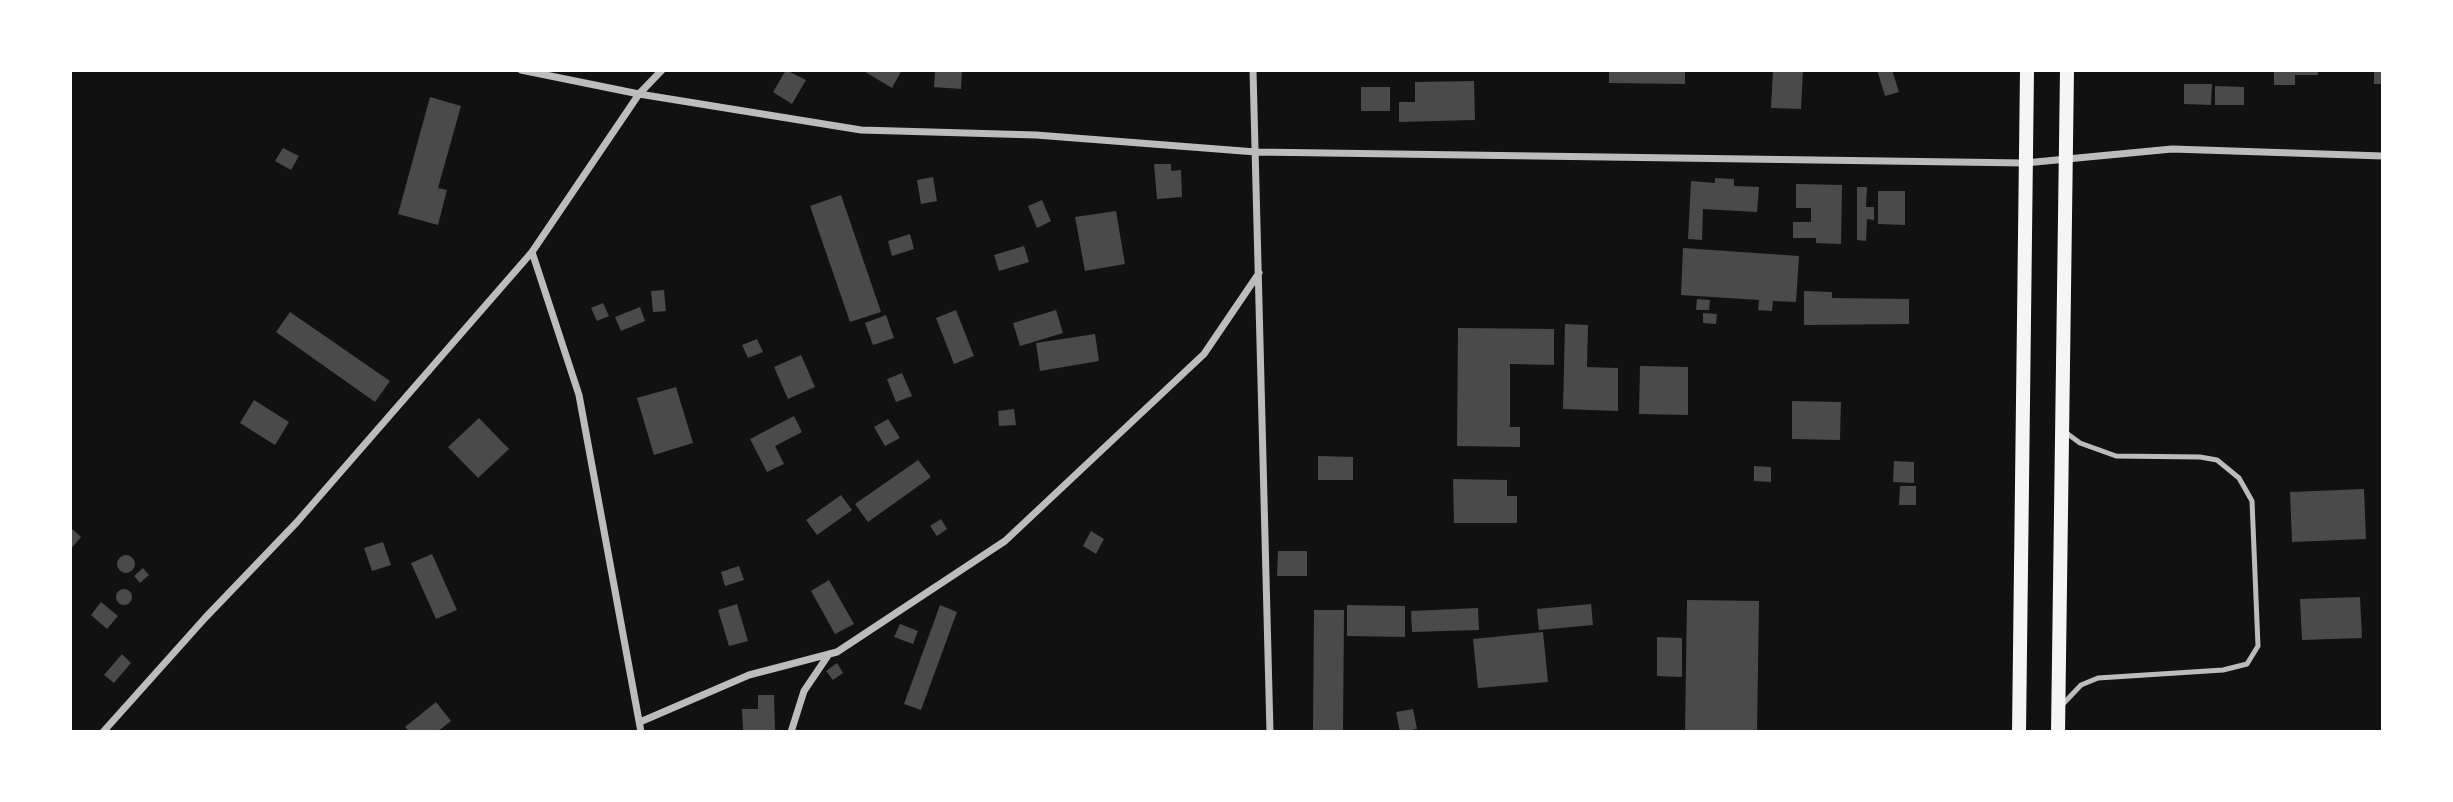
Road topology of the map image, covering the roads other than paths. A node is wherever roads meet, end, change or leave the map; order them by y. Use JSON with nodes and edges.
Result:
{"nodes":[{"id":1,"x":521,"y":70,"type":"edge"},
{"id":2,"x":662,"y":70,"type":"edge"},
{"id":3,"x":1253,"y":70,"type":"edge"},
{"id":4,"x":2027,"y":70,"type":"edge"},
{"id":5,"x":2067,"y":70,"type":"edge"},
{"id":6,"x":639,"y":94,"type":"junction"},
{"id":7,"x":1256,"y":152,"type":"junction"},
{"id":8,"x":2383,"y":156,"type":"edge"},
{"id":9,"x":2066,"y":158,"type":"junction"},
{"id":10,"x":2025,"y":163,"type":"junction"},
{"id":11,"x":532,"y":252,"type":"junction"},
{"id":12,"x":1259,"y":273,"type":"junction"},
{"id":13,"x":2063,"y":430,"type":"junction"},
{"id":14,"x":830,"y":654,"type":"junction"},
{"id":15,"x":2058,"y":709,"type":"junction"},
{"id":16,"x":640,"y":722,"type":"junction"},
{"id":17,"x":103,"y":732,"type":"edge"},
{"id":18,"x":641,"y":732,"type":"edge"},
{"id":19,"x":791,"y":732,"type":"edge"},
{"id":20,"x":1270,"y":732,"type":"edge"},
{"id":21,"x":2019,"y":732,"type":"edge"},
{"id":22,"x":2058,"y":732,"type":"edge"}],
"edges":[{"from":1,"to":6,"type":"street"},
{"from":2,"to":6,"type":"street"},
{"from":3,"to":7,"type":"street"},
{"from":4,"to":10,"type":"main road"},
{"from":5,"to":9,"type":"main road"},
{"from":6,"to":7,"type":"street"},
{"from":6,"to":11,"type":"street"},
{"from":7,"to":10,"type":"street"},
{"from":7,"to":12,"type":"street"},
{"from":8,"to":9,"type":"street"},
{"from":9,"to":10,"type":"street"},
{"from":9,"to":13,"type":"main road"},
{"from":10,"to":21,"type":"main road"},
{"from":11,"to":16,"type":"street"},
{"from":11,"to":17,"type":"street"},
{"from":12,"to":14,"type":"street"},
{"from":12,"to":20,"type":"street"},
{"from":13,"to":15,"type":"main road"},
{"from":13,"to":15,"type":"lane"},
{"from":14,"to":16,"type":"street"},
{"from":14,"to":19,"type":"street"},
{"from":15,"to":22,"type":"main road"},
{"from":16,"to":18,"type":"street"}]}
